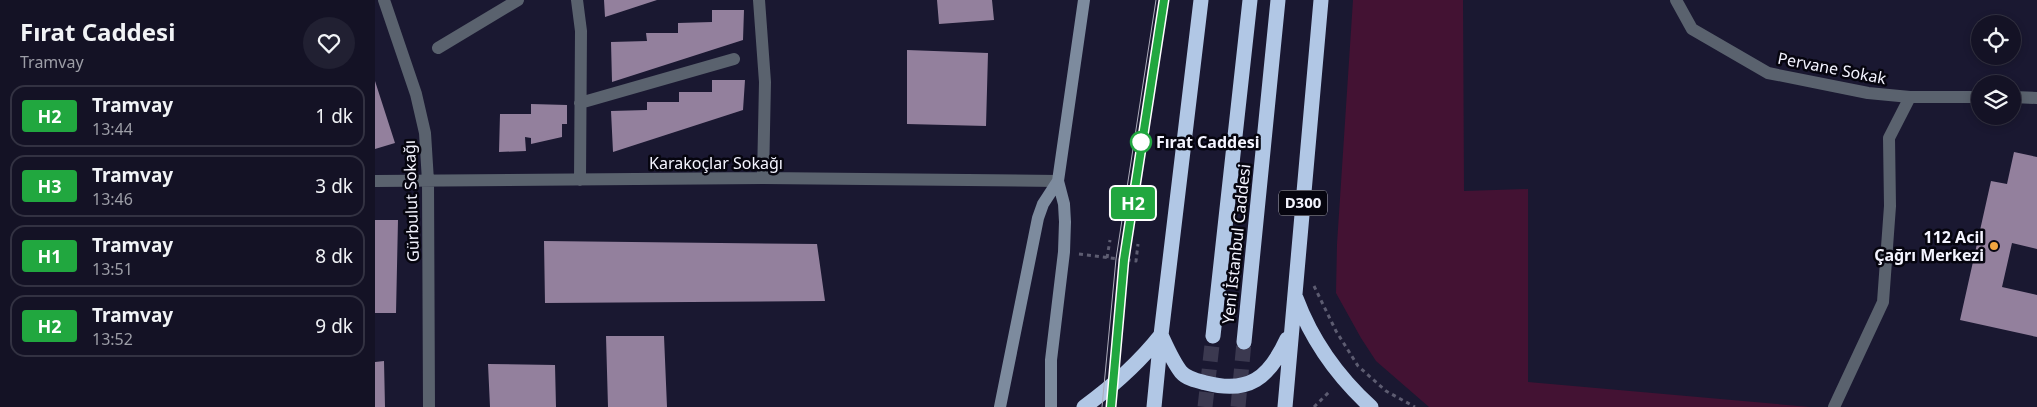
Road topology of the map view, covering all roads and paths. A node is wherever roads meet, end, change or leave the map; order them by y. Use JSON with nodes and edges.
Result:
{"nodes":[{"id":1,"x":383,"y":0,"type":"edge"},
{"id":2,"x":518,"y":0,"type":"edge"},
{"id":3,"x":577,"y":0,"type":"edge"},
{"id":4,"x":759,"y":0,"type":"edge"},
{"id":5,"x":1084,"y":0,"type":"edge"},
{"id":6,"x":1201,"y":0,"type":"edge"},
{"id":7,"x":1250,"y":0,"type":"edge"},
{"id":8,"x":1278,"y":0,"type":"edge"},
{"id":9,"x":1321,"y":0,"type":"edge"},
{"id":10,"x":1676,"y":0,"type":"edge"},
{"id":11,"x":438,"y":48,"type":"dead end"},
{"id":12,"x":734,"y":59,"type":"dead end"},
{"id":13,"x":1910,"y":97,"type":"junction"},
{"id":14,"x":1971,"y":97,"type":"edge"},
{"id":15,"x":2021,"y":97,"type":"edge"},
{"id":16,"x":2037,"y":98,"type":"edge"},
{"id":17,"x":580,"y":103,"type":"junction"},
{"id":18,"x":763,"y":178,"type":"junction"},
{"id":19,"x":581,"y":180,"type":"junction"},
{"id":20,"x":375,"y":181,"type":"edge"},
{"id":21,"x":428,"y":181,"type":"junction"},
{"id":22,"x":1058,"y":181,"type":"junction"},
{"id":23,"x":1110,"y":240,"type":"dead end"},
{"id":24,"x":1138,"y":244,"type":"dead end"},
{"id":25,"x":1064,"y":252,"type":"junction"},
{"id":26,"x":1107,"y":258,"type":"junction"},
{"id":27,"x":1315,"y":278,"type":"dead end"},
{"id":28,"x":1295,"y":296,"type":"junction"},
{"id":29,"x":1291,"y":329,"type":"junction"},
{"id":30,"x":1161,"y":336,"type":"junction"},
{"id":31,"x":1213,"y":336,"type":"tunnel mouth"},
{"id":32,"x":1244,"y":342,"type":"tunnel mouth"},
{"id":33,"x":429,"y":407,"type":"edge"},
{"id":34,"x":1000,"y":407,"type":"edge"},
{"id":35,"x":1051,"y":407,"type":"edge"},
{"id":36,"x":1084,"y":407,"type":"edge"},
{"id":37,"x":1154,"y":407,"type":"edge"},
{"id":38,"x":1285,"y":407,"type":"edge"},
{"id":39,"x":1371,"y":407,"type":"edge"},
{"id":40,"x":1415,"y":407,"type":"edge"},
{"id":41,"x":1834,"y":407,"type":"edge"}],
"edges":[{"from":1,"to":21,"type":"street","name":"Gürbulut Sokağı"},
{"from":2,"to":11,"type":"street"},
{"from":3,"to":17,"type":"street"},
{"from":4,"to":18,"type":"street"},
{"from":5,"to":22,"type":"street"},
{"from":6,"to":30,"type":"highway"},
{"from":7,"to":31,"type":"highway","name":"Yeni İstanbul Caddesi"},
{"from":8,"to":32,"type":"highway","name":"Yeni İstanbul Caddesi","number":"D300"},
{"from":9,"to":28,"type":"highway","number":"D300"},
{"from":10,"to":13,"type":"street","name":"Pervane Sokak"},
{"from":12,"to":17,"type":"street"},
{"from":13,"to":14,"type":"street","name":"Pervane Sokak"},
{"from":13,"to":41,"type":"street"},
{"from":15,"to":16,"type":"street"},
{"from":17,"to":19,"type":"street"},
{"from":18,"to":19,"type":"street","name":"Karakoçlar Sokağı"},
{"from":18,"to":22,"type":"street","name":"Karakoçlar Sokağı"},
{"from":19,"to":21,"type":"street","name":"Karakoçlar Sokağı"},
{"from":20,"to":21,"type":"street","name":"Karakoçlar Sokağı"},
{"from":21,"to":33,"type":"street","name":"Gürbulut Sokağı"},
{"from":22,"to":25,"type":"street"},
{"from":22,"to":34,"type":"street"},
{"from":23,"to":26,"type":"path"},
{"from":24,"to":26,"type":"path"},
{"from":25,"to":26,"type":"path"},
{"from":25,"to":35,"type":"street"},
{"from":27,"to":40,"type":"path"},
{"from":28,"to":29,"type":"highway","number":"D300"},
{"from":28,"to":39,"type":"highway"},
{"from":29,"to":30,"type":"highway"},
{"from":29,"to":38,"type":"highway","number":"D300"},
{"from":30,"to":36,"type":"highway"},
{"from":30,"to":37,"type":"highway"}]}
